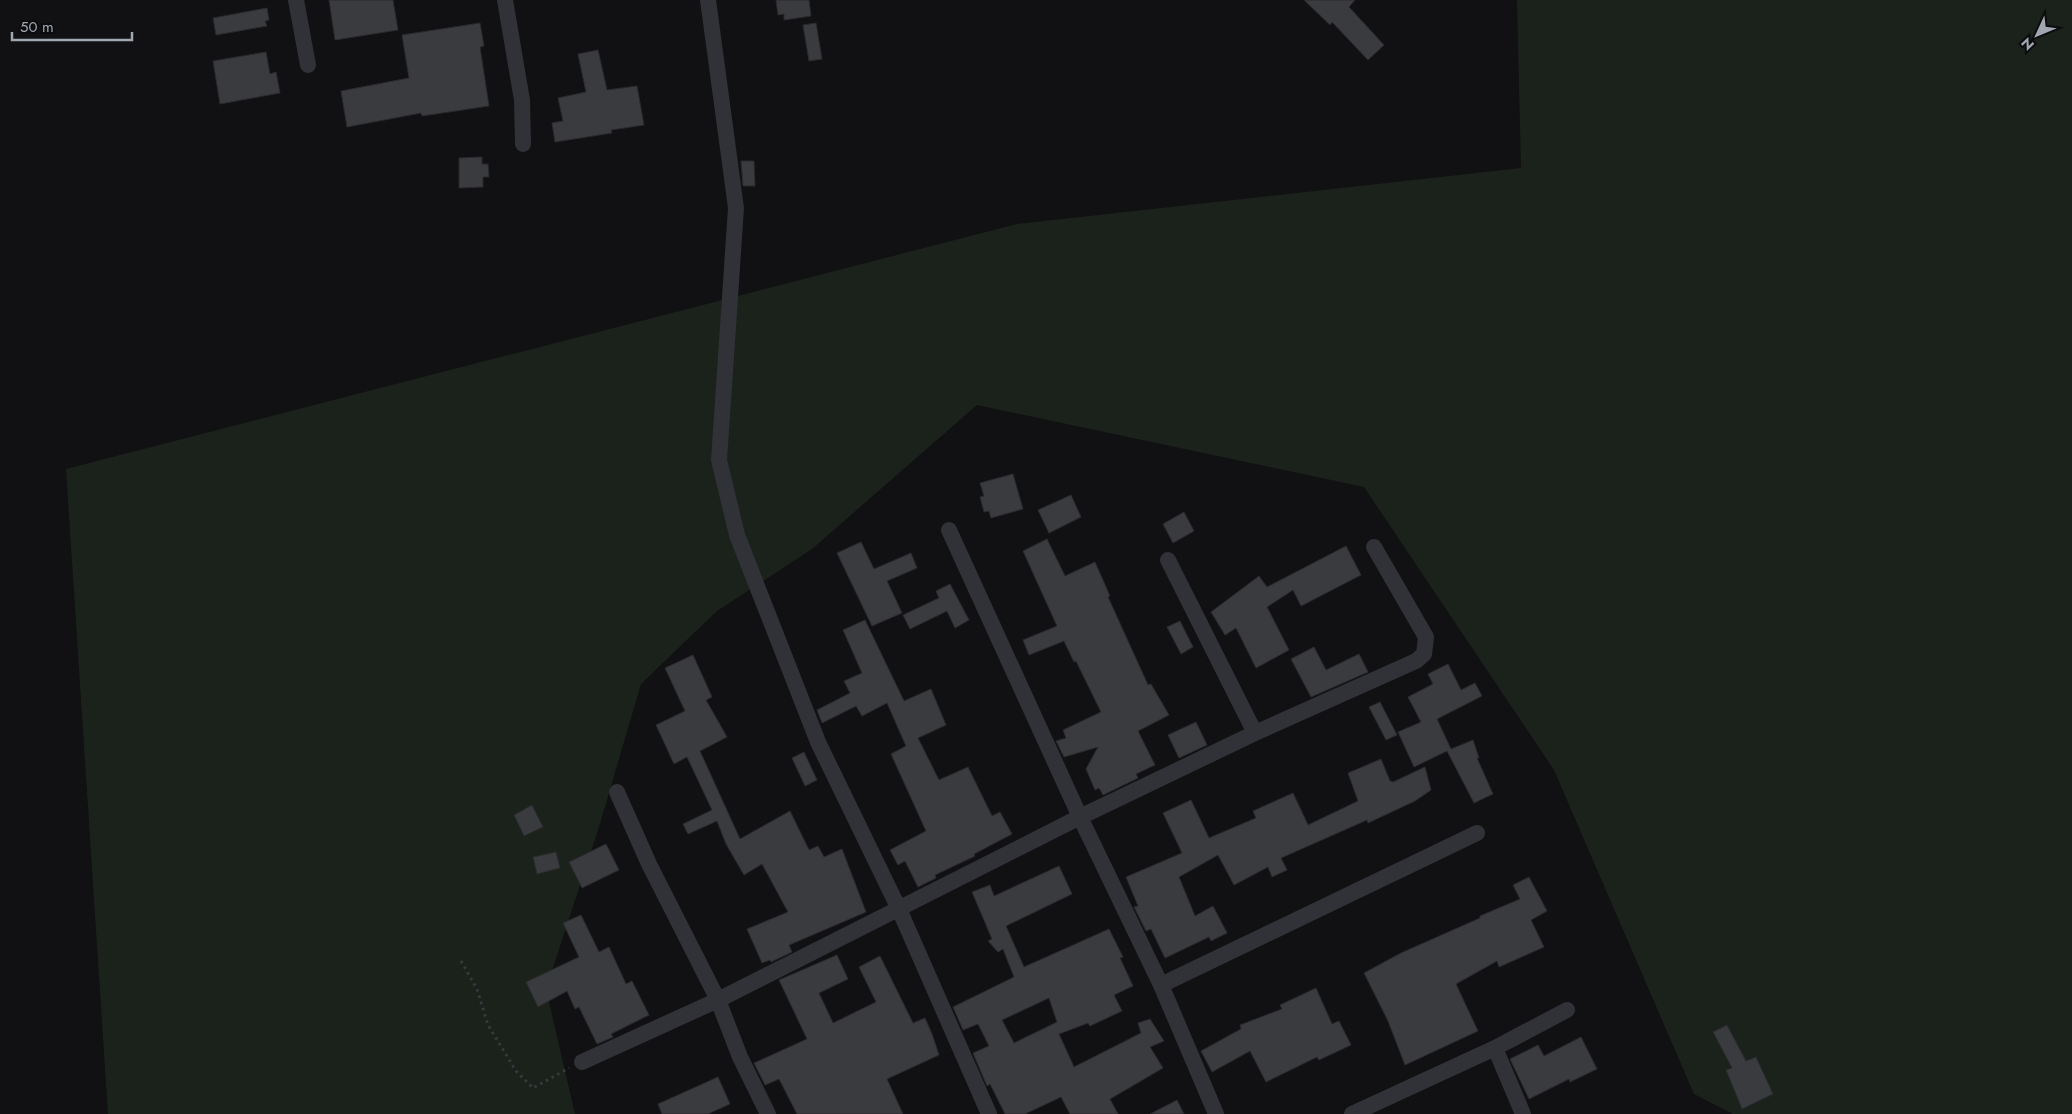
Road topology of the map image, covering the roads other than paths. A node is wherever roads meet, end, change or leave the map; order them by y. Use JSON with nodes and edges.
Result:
{"nodes":[{"id":1,"x":296,"y":0,"type":"edge"},
{"id":2,"x":505,"y":0,"type":"edge"},
{"id":3,"x":708,"y":0,"type":"edge"},
{"id":4,"x":308,"y":65,"type":"dead end"},
{"id":5,"x":523,"y":144,"type":"dead end"},
{"id":6,"x":949,"y":530,"type":"dead end"},
{"id":7,"x":1374,"y":547,"type":"dead end"},
{"id":8,"x":1168,"y":560,"type":"dead end"},
{"id":9,"x":1255,"y":733,"type":"junction"},
{"id":10,"x":617,"y":792,"type":"dead end"},
{"id":11,"x":1080,"y":817,"type":"junction"},
{"id":12,"x":1477,"y":833,"type":"dead end"},
{"id":13,"x":899,"y":908,"type":"junction"},
{"id":14,"x":1161,"y":985,"type":"junction"},
{"id":15,"x":718,"y":1000,"type":"junction"},
{"id":16,"x":1567,"y":1010,"type":"dead end"},
{"id":17,"x":1495,"y":1048,"type":"junction"},
{"id":18,"x":582,"y":1062,"type":"road end"},
{"id":19,"x":768,"y":1114,"type":"edge"},
{"id":20,"x":989,"y":1114,"type":"edge"},
{"id":21,"x":1216,"y":1114,"type":"edge"},
{"id":22,"x":1352,"y":1114,"type":"edge"},
{"id":23,"x":1523,"y":1114,"type":"edge"}],
"edges":[{"from":1,"to":4,"type":"street"},
{"from":2,"to":5,"type":"street"},
{"from":3,"to":13,"type":"street"},
{"from":6,"to":11,"type":"street"},
{"from":7,"to":9,"type":"street"},
{"from":8,"to":9,"type":"street"},
{"from":9,"to":11,"type":"street"},
{"from":10,"to":15,"type":"street"},
{"from":11,"to":13,"type":"street"},
{"from":11,"to":14,"type":"street"},
{"from":12,"to":14,"type":"street"},
{"from":13,"to":15,"type":"street"},
{"from":13,"to":20,"type":"street"},
{"from":14,"to":21,"type":"street"},
{"from":15,"to":18,"type":"street"},
{"from":15,"to":19,"type":"street"},
{"from":16,"to":17,"type":"street"},
{"from":17,"to":22,"type":"street"},
{"from":17,"to":23,"type":"street"}]}
